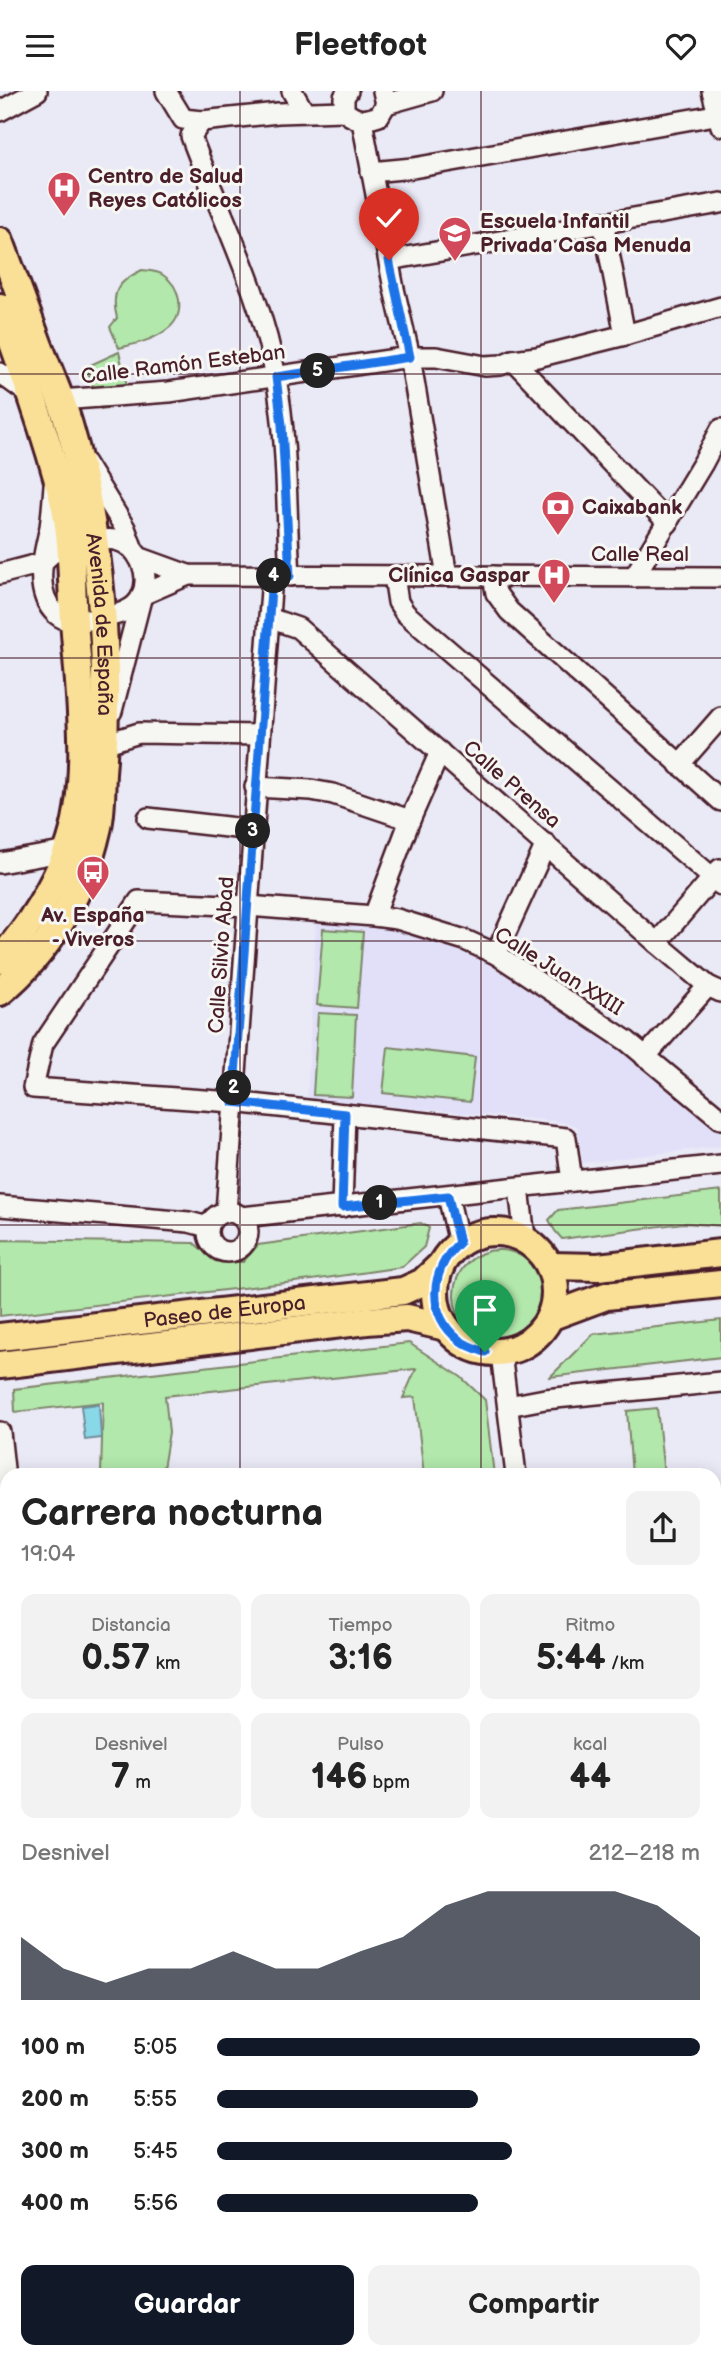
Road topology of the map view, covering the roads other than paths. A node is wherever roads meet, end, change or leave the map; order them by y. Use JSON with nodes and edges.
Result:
{"nodes":[{"id":1,"x":37,"y":91,"type":"edge"},
{"id":2,"x":166,"y":91,"type":"edge"},
{"id":3,"x":292,"y":91,"type":"edge"},
{"id":4,"x":348,"y":91,"type":"edge"},
{"id":5,"x":432,"y":91,"type":"edge"},
{"id":6,"x":712,"y":91,"type":"edge"},
{"id":7,"x":384,"y":98,"type":"edge"},
{"id":8,"x":0,"y":111,"type":"edge"},
{"id":9,"x":345,"y":111,"type":"junction"},
{"id":10,"x":304,"y":112,"type":"junction"},
{"id":11,"x":720,"y":118,"type":"edge"},
{"id":12,"x":202,"y":121,"type":"junction"},
{"id":13,"x":362,"y":121,"type":"junction"},
{"id":14,"x":371,"y":173,"type":"junction"},
{"id":15,"x":721,"y":203,"type":"edge"},
{"id":16,"x":603,"y":222,"type":"junction"},
{"id":17,"x":0,"y":241,"type":"edge"},
{"id":18,"x":389,"y":260,"type":"junction"},
{"id":19,"x":0,"y":307,"type":"edge"},
{"id":20,"x":721,"y":307,"type":"edge"},
{"id":21,"x":625,"y":335,"type":"junction"},
{"id":22,"x":6,"y":342,"type":"edge"},
{"id":23,"x":410,"y":357,"type":"junction"},
{"id":24,"x":513,"y":360,"type":"junction"},
{"id":25,"x":0,"y":373,"type":"edge"},
{"id":26,"x":276,"y":377,"type":"junction"},
{"id":27,"x":33,"y":397,"type":"junction"},
{"id":28,"x":60,"y":400,"type":"junction"},
{"id":29,"x":721,"y":429,"type":"edge"},
{"id":30,"x":75,"y":449,"type":"junction"},
{"id":31,"x":712,"y":464,"type":"edge"},
{"id":32,"x":55,"y":474,"type":"junction"},
{"id":33,"x":668,"y":523,"type":"junction"},
{"id":34,"x":82,"y":543,"type":"junction"},
{"id":35,"x":136,"y":553,"type":"junction"},
{"id":36,"x":42,"y":562,"type":"junction"},
{"id":37,"x":0,"y":574,"type":"edge"},
{"id":38,"x":188,"y":575,"type":"junction"},
{"id":39,"x":281,"y":576,"type":"junction"},
{"id":40,"x":394,"y":576,"type":"junction"},
{"id":41,"x":447,"y":576,"type":"junction"},
{"id":42,"x":494,"y":576,"type":"junction"},
{"id":43,"x":634,"y":577,"type":"junction"},
{"id":44,"x":721,"y":577,"type":"edge"},
{"id":45,"x":142,"y":595,"type":"junction"},
{"id":46,"x":102,"y":618,"type":"junction"},
{"id":47,"x":269,"y":618,"type":"junction"},
{"id":48,"x":74,"y":623,"type":"junction"},
{"id":49,"x":721,"y":717,"type":"edge"},
{"id":50,"x":260,"y":735,"type":"junction"},
{"id":51,"x":105,"y":740,"type":"junction"},
{"id":52,"x":440,"y":752,"type":"junction"},
{"id":53,"x":679,"y":765,"type":"junction"},
{"id":54,"x":255,"y":787,"type":"junction"},
{"id":55,"x":721,"y":801,"type":"edge"},
{"id":56,"x":148,"y":817,"type":"dead end"},
{"id":57,"x":410,"y":820,"type":"junction"},
{"id":58,"x":253,"y":830,"type":"junction"},
{"id":59,"x":546,"y":844,"type":"junction"},
{"id":60,"x":67,"y":851,"type":"junction"},
{"id":61,"x":0,"y":863,"type":"edge"},
{"id":62,"x":718,"y":877,"type":"edge"},
{"id":63,"x":248,"y":906,"type":"junction"},
{"id":64,"x":374,"y":916,"type":"junction"},
{"id":65,"x":657,"y":943,"type":"junction"},
{"id":66,"x":496,"y":954,"type":"junction"},
{"id":67,"x":0,"y":960,"type":"edge"},
{"id":68,"x":715,"y":989,"type":"edge"},
{"id":69,"x":0,"y":992,"type":"edge"},
{"id":70,"x":645,"y":1057,"type":"junction"},
{"id":71,"x":233,"y":1102,"type":"junction"},
{"id":72,"x":345,"y":1114,"type":"junction"},
{"id":73,"x":721,"y":1119,"type":"edge"},
{"id":74,"x":721,"y":1165,"type":"edge"},
{"id":75,"x":572,"y":1181,"type":"junction"},
{"id":76,"x":519,"y":1188,"type":"junction"},
{"id":77,"x":448,"y":1196,"type":"junction"},
{"id":78,"x":0,"y":1206,"type":"edge"},
{"id":79,"x":342,"y":1207,"type":"junction"},
{"id":80,"x":234,"y":1215,"type":"junction"},
{"id":81,"x":208,"y":1227,"type":"junction"},
{"id":82,"x":525,"y":1238,"type":"junction"},
{"id":83,"x":459,"y":1243,"type":"junction"},
{"id":84,"x":721,"y":1253,"type":"edge"},
{"id":85,"x":441,"y":1265,"type":"junction"},
{"id":86,"x":551,"y":1266,"type":"junction"},
{"id":87,"x":721,"y":1284,"type":"edge"},
{"id":88,"x":552,"y":1316,"type":"junction"},
{"id":89,"x":446,"y":1327,"type":"junction"},
{"id":90,"x":0,"y":1337,"type":"edge"},
{"id":91,"x":501,"y":1353,"type":"junction"},
{"id":92,"x":0,"y":1365,"type":"edge"},
{"id":93,"x":721,"y":1381,"type":"edge"},
{"id":94,"x":508,"y":1406,"type":"junction"},
{"id":95,"x":0,"y":1432,"type":"edge"},
{"id":96,"x":4,"y":1468,"type":"edge"},
{"id":97,"x":515,"y":1468,"type":"edge"}],
"edges":[{"from":1,"to":8,"type":"street"},
{"from":2,"to":12,"type":"street"},
{"from":3,"to":10,"type":"street"},
{"from":4,"to":9,"type":"street"},
{"from":5,"to":7,"type":"street"},
{"from":6,"to":11,"type":"street"},
{"from":7,"to":13,"type":"street"},
{"from":9,"to":10,"type":"street"},
{"from":9,"to":13,"type":"street"},
{"from":10,"to":12,"type":"street"},
{"from":11,"to":14,"type":"street"},
{"from":12,"to":26,"type":"street","name":"Calle Silvio Abad"},
{"from":13,"to":14,"type":"street"},
{"from":14,"to":18,"type":"street"},
{"from":15,"to":16,"type":"street"},
{"from":16,"to":18,"type":"street"},
{"from":16,"to":21,"type":"street"},
{"from":17,"to":28,"type":"main road","name":"Avenida de España"},
{"from":18,"to":23,"type":"street"},
{"from":19,"to":22,"type":"main road","name":"Avenida de España"},
{"from":20,"to":21,"type":"street","name":"Calle Ramón Esteban"},
{"from":21,"to":24,"type":"street","name":"Calle Ramón Esteban"},
{"from":22,"to":27,"type":"main road","name":"Avenida de España"},
{"from":23,"to":24,"type":"street","name":"Calle Ramón Esteban"},
{"from":23,"to":26,"type":"street","name":"Calle Ramón Esteban"},
{"from":23,"to":41,"type":"street"},
{"from":24,"to":33,"type":"street"},
{"from":25,"to":27,"type":"street"},
{"from":26,"to":28,"type":"street","name":"Calle Ramón Esteban"},
{"from":26,"to":39,"type":"street","name":"Calle Silvio Abad"},
{"from":27,"to":32,"type":"main road","name":"Avenida de España"},
{"from":28,"to":30,"type":"main road","name":"Avenida de España"},
{"from":29,"to":31,"type":"street"},
{"from":30,"to":34,"type":"main road","name":"Avenida de España"},
{"from":30,"to":35,"type":"street"},
{"from":31,"to":33,"type":"street"},
{"from":32,"to":34,"type":"main road","name":"Avenida de España"},
{"from":32,"to":36,"type":"street"},
{"from":33,"to":43,"type":"street"},
{"from":34,"to":35,"type":"street","name":"Calle Real"},
{"from":34,"to":36,"type":"street"},
{"from":34,"to":46,"type":"main road","name":"Avenida de España"},
{"from":34,"to":48,"type":"main road","name":"Avenida de España"},
{"from":35,"to":38,"type":"street","name":"Calle Real"},
{"from":35,"to":45,"type":"street"},
{"from":36,"to":37,"type":"street"},
{"from":36,"to":48,"type":"street"},
{"from":38,"to":39,"type":"street","name":"Calle Real"},
{"from":38,"to":45,"type":"street"},
{"from":39,"to":40,"type":"street","name":"Calle Real"},
{"from":39,"to":47,"type":"street","name":"Calle Silvio Abad"},
{"from":40,"to":41,"type":"street","name":"Calle Real"},
{"from":40,"to":62,"type":"street"},
{"from":41,"to":42,"type":"street","name":"Calle Real"},
{"from":42,"to":43,"type":"street","name":"Calle Real"},
{"from":42,"to":53,"type":"street"},
{"from":43,"to":44,"type":"street","name":"Calle Real"},
{"from":45,"to":46,"type":"street"},
{"from":45,"to":51,"type":"street"},
{"from":46,"to":48,"type":"street"},
{"from":46,"to":51,"type":"main road","name":"Avenida de España"},
{"from":47,"to":50,"type":"street","name":"Calle Silvio Abad"},
{"from":47,"to":52,"type":"street","name":"Calle Prensa"},
{"from":48,"to":60,"type":"main road","name":"Avenida de España"},
{"from":49,"to":53,"type":"street"},
{"from":50,"to":51,"type":"street"},
{"from":50,"to":54,"type":"street","name":"Calle Silvio Abad"},
{"from":51,"to":69,"type":"main road","name":"Avenida de España"},
{"from":52,"to":57,"type":"street"},
{"from":52,"to":59,"type":"street","name":"Calle Prensa"},
{"from":53,"to":55,"type":"street"},
{"from":54,"to":57,"type":"street"},
{"from":54,"to":58,"type":"street","name":"Calle Silvio Abad"},
{"from":56,"to":58,"type":"street"},
{"from":57,"to":64,"type":"street"},
{"from":58,"to":63,"type":"street","name":"Calle Silvio Abad"},
{"from":59,"to":65,"type":"street","name":"Calle Prensa"},
{"from":59,"to":66,"type":"street"},
{"from":60,"to":61,"type":"street"},
{"from":60,"to":67,"type":"main road","name":"Avenida de España"},
{"from":62,"to":65,"type":"street"},
{"from":63,"to":64,"type":"street","name":"Calle Juan XXIII"},
{"from":63,"to":71,"type":"street","name":"Calle Silvio Abad"},
{"from":63,"to":71,"type":"street","name":"Calle Juan XXIII"},
{"from":64,"to":66,"type":"street","name":"Calle Juan XXIII"},
{"from":65,"to":68,"type":"street","name":"Calle Prensa"},
{"from":66,"to":70,"type":"street","name":"Calle Juan XXIII"},
{"from":68,"to":70,"type":"street"},
{"from":70,"to":73,"type":"street","name":"Calle Juan XXIII"},
{"from":71,"to":72,"type":"street"},
{"from":71,"to":80,"type":"street","name":"Calle Silvio Abad"},
{"from":72,"to":75,"type":"street"},
{"from":72,"to":79,"type":"street"},
{"from":74,"to":75,"type":"street"},
{"from":75,"to":76,"type":"street"},
{"from":76,"to":77,"type":"street"},
{"from":76,"to":82,"type":"street"},
{"from":77,"to":79,"type":"street"},
{"from":77,"to":83,"type":"street"},
{"from":78,"to":81,"type":"street"},
{"from":79,"to":80,"type":"street"},
{"from":80,"to":81,"type":"street"},
{"from":80,"to":81,"type":"street"},
{"from":82,"to":83,"type":"main road"},
{"from":82,"to":86,"type":"main road"},
{"from":83,"to":85,"type":"main road"},
{"from":84,"to":86,"type":"main road"},
{"from":85,"to":89,"type":"main road"},
{"from":85,"to":90,"type":"main road","name":"Paseo de Europa"},
{"from":86,"to":88,"type":"main road"},
{"from":87,"to":88,"type":"main road"},
{"from":88,"to":91,"type":"main road"},
{"from":89,"to":91,"type":"main road"},
{"from":89,"to":92,"type":"main road","name":"Paseo de Europa"},
{"from":91,"to":94,"type":"street"},
{"from":93,"to":94,"type":"street"},
{"from":94,"to":97,"type":"street"},
{"from":95,"to":96,"type":"street"}]}
